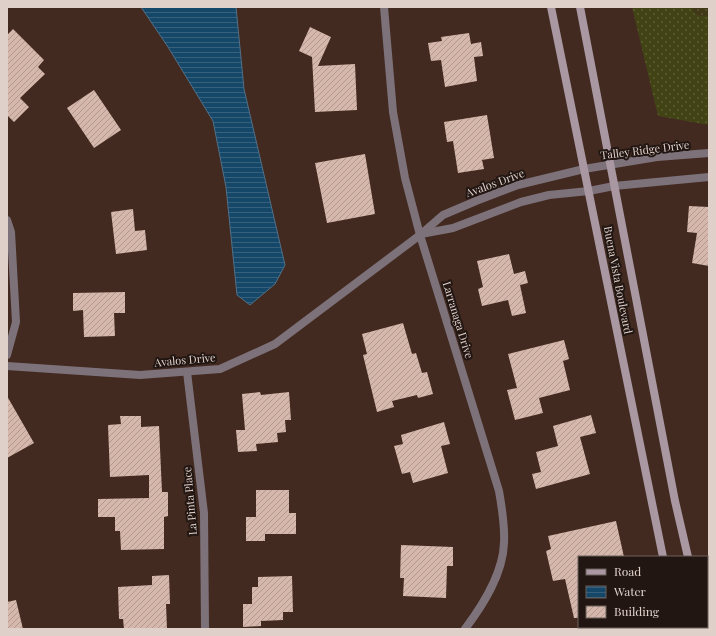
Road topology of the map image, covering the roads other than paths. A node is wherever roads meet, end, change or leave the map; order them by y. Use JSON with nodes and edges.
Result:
{"nodes":[{"id":1,"x":384,"y":7,"type":"edge"},
{"id":2,"x":551,"y":7,"type":"edge"},
{"id":3,"x":580,"y":7,"type":"edge"},
{"id":4,"x":709,"y":153,"type":"edge"},
{"id":5,"x":610,"y":164,"type":"junction"},
{"id":6,"x":584,"y":169,"type":"junction"},
{"id":7,"x":709,"y":177,"type":"edge"},
{"id":8,"x":614,"y":186,"type":"junction"},
{"id":9,"x":589,"y":191,"type":"junction"},
{"id":10,"x":7,"y":220,"type":"edge"},
{"id":11,"x":420,"y":234,"type":"junction"},
{"id":12,"x":7,"y":355,"type":"edge"},
{"id":13,"x":7,"y":366,"type":"edge"},
{"id":14,"x":187,"y":372,"type":"junction"},
{"id":15,"x":663,"y":556,"type":"edge"},
{"id":16,"x":688,"y":556,"type":"edge"},
{"id":17,"x":205,"y":629,"type":"edge"},
{"id":18,"x":465,"y":629,"type":"edge"}],
"edges":[{"from":1,"to":11,"type":"street","name":"Larranaga Drive"},
{"from":2,"to":6,"type":"main road","name":"Buena Vista Boulevard"},
{"from":3,"to":5,"type":"main road","name":"Buena Vista Boulevard"},
{"from":4,"to":5,"type":"street","name":"Talley Ridge Drive"},
{"from":5,"to":6,"type":"street","name":"Talley Ridge Drive"},
{"from":5,"to":8,"type":"main road","name":"Buena Vista Boulevard"},
{"from":6,"to":9,"type":"main road","name":"Buena Vista Boulevard"},
{"from":6,"to":11,"type":"street","name":"Avalos Drive"},
{"from":7,"to":8,"type":"street"},
{"from":8,"to":9,"type":"street"},
{"from":8,"to":16,"type":"main road","name":"Buena Vista Boulevard"},
{"from":9,"to":11,"type":"street","name":"Avalos Drive"},
{"from":9,"to":15,"type":"main road","name":"Buena Vista Boulevard"},
{"from":10,"to":12,"type":"street"},
{"from":11,"to":14,"type":"street","name":"Avalos Drive"},
{"from":11,"to":18,"type":"street","name":"Larranaga Drive"},
{"from":13,"to":14,"type":"street","name":"Avalos Drive"},
{"from":14,"to":17,"type":"street","name":"La Pinta Place"}]}
